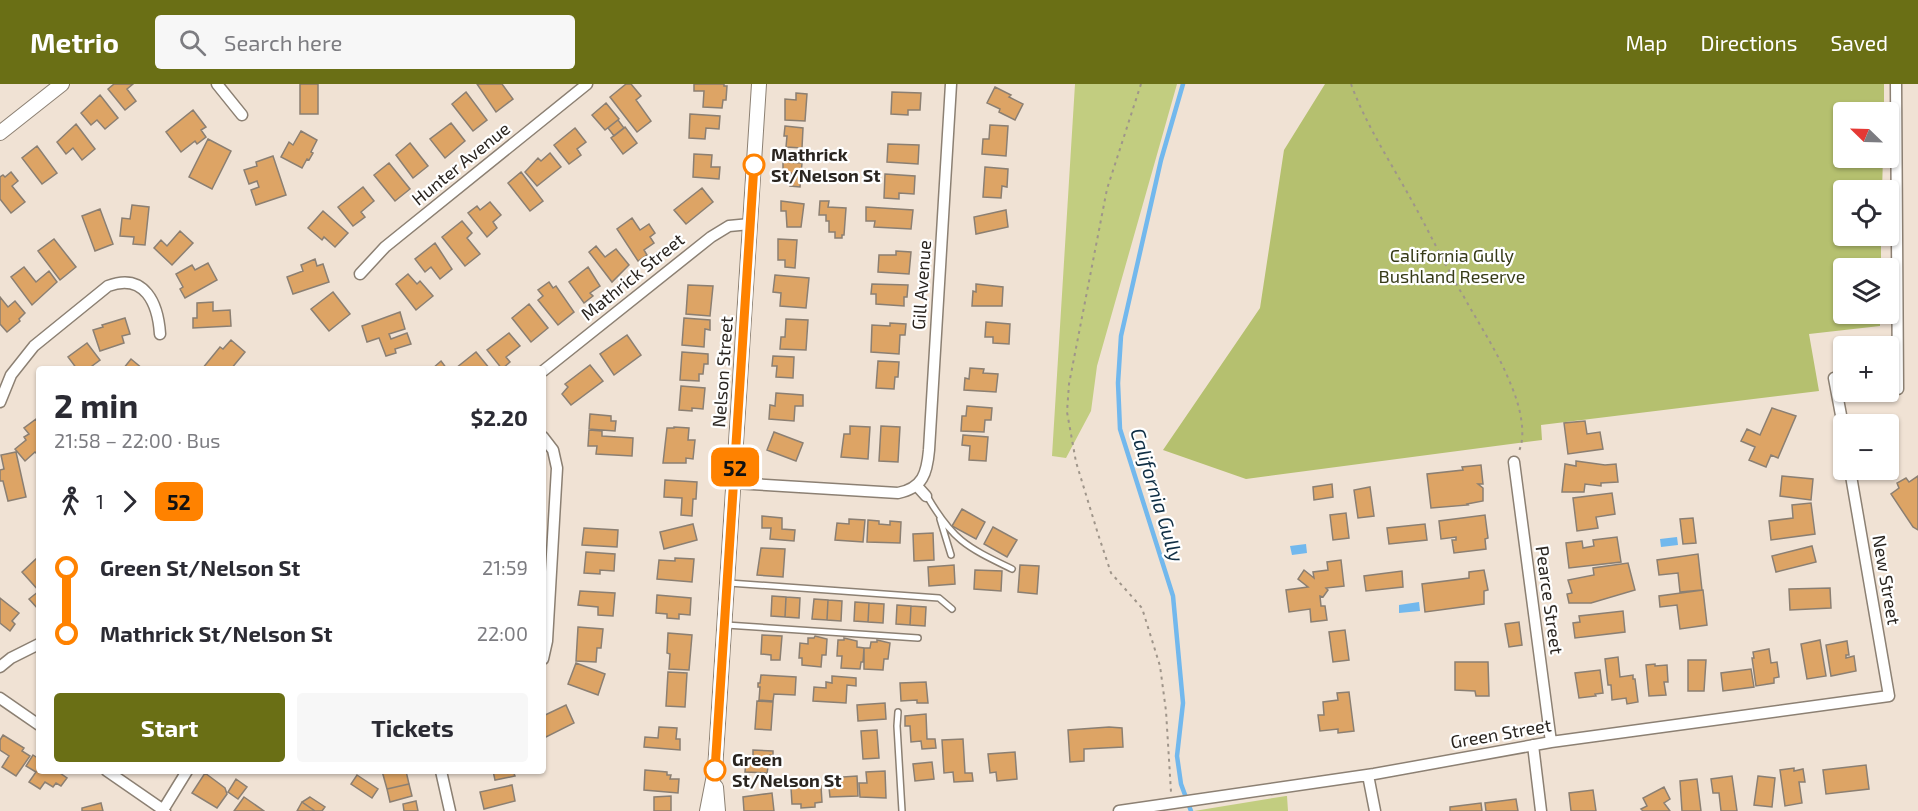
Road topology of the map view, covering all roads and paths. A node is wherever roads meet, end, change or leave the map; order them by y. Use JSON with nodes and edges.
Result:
{"nodes":[{"id":1,"x":62,"y":84,"type":"edge"},
{"id":2,"x":218,"y":84,"type":"edge"},
{"id":3,"x":586,"y":84,"type":"edge"},
{"id":4,"x":759,"y":84,"type":"edge"},
{"id":5,"x":951,"y":84,"type":"edge"},
{"id":6,"x":1141,"y":84,"type":"edge"},
{"id":7,"x":1351,"y":84,"type":"edge"},
{"id":8,"x":1896,"y":84,"type":"edge"},
{"id":9,"x":242,"y":115,"type":"dead end"},
{"id":10,"x":0,"y":133,"type":"edge"},
{"id":11,"x":750,"y":224,"type":"junction"},
{"id":12,"x":360,"y":274,"type":"dead end"},
{"id":13,"x":160,"y":334,"type":"dead end"},
{"id":14,"x":1898,"y":336,"type":"edge"},
{"id":15,"x":546,"y":368,"type":"edge"},
{"id":16,"x":0,"y":402,"type":"edge"},
{"id":17,"x":546,"y":441,"type":"edge"},
{"id":18,"x":1514,"y":462,"type":"joint"},
{"id":19,"x":1852,"y":480,"type":"edge"},
{"id":20,"x":734,"y":483,"type":"junction"},
{"id":21,"x":917,"y":486,"type":"junction"},
{"id":22,"x":926,"y":496,"type":"joint"},
{"id":23,"x":940,"y":518,"type":"junction"},
{"id":24,"x":951,"y":555,"type":"dead end"},
{"id":25,"x":1012,"y":569,"type":"dead end"},
{"id":26,"x":728,"y":583,"type":"junction"},
{"id":27,"x":952,"y":609,"type":"dead end"},
{"id":28,"x":724,"y":625,"type":"junction"},
{"id":29,"x":918,"y":638,"type":"dead end"},
{"id":30,"x":36,"y":646,"type":"edge"},
{"id":31,"x":546,"y":646,"type":"edge"},
{"id":32,"x":0,"y":667,"type":"edge"},
{"id":33,"x":1889,"y":696,"type":"joint"},
{"id":34,"x":0,"y":698,"type":"edge"},
{"id":35,"x":898,"y":712,"type":"dead end"},
{"id":36,"x":36,"y":722,"type":"edge"},
{"id":37,"x":1551,"y":742,"type":"junction"},
{"id":38,"x":1533,"y":745,"type":"junction"},
{"id":39,"x":715,"y":770,"type":"junction"},
{"id":40,"x":111,"y":774,"type":"edge"},
{"id":41,"x":185,"y":774,"type":"edge"},
{"id":42,"x":442,"y":774,"type":"edge"},
{"id":43,"x":1368,"y":775,"type":"junction"},
{"id":44,"x":1173,"y":804,"type":"junction"},
{"id":45,"x":164,"y":810,"type":"edge"},
{"id":46,"x":450,"y":811,"type":"edge"},
{"id":47,"x":707,"y":811,"type":"edge"},
{"id":48,"x":718,"y":811,"type":"edge"},
{"id":49,"x":902,"y":811,"type":"edge"},
{"id":50,"x":1119,"y":811,"type":"edge"},
{"id":51,"x":1375,"y":811,"type":"edge"},
{"id":52,"x":1541,"y":811,"type":"edge"}],
"edges":[{"from":1,"to":10,"type":"street"},
{"from":2,"to":9,"type":"street"},
{"from":3,"to":12,"type":"street","name":"Hunter Avenue"},
{"from":4,"to":11,"type":"street","name":"Nelson Street"},
{"from":5,"to":21,"type":"street","name":"Gill Avenue"},
{"from":6,"to":44,"type":"path"},
{"from":7,"to":18,"type":"path"},
{"from":8,"to":14,"type":"street"},
{"from":11,"to":15,"type":"street","name":"Mathrick Street"},
{"from":11,"to":20,"type":"street","name":"Nelson Street"},
{"from":13,"to":16,"type":"street"},
{"from":17,"to":31,"type":"street"},
{"from":18,"to":37,"type":"street","name":"Pearce Street"},
{"from":19,"to":33,"type":"street","name":"New Street"},
{"from":20,"to":21,"type":"street"},
{"from":20,"to":26,"type":"street","name":"Nelson Street"},
{"from":21,"to":22,"type":"street"},
{"from":22,"to":23,"type":"lane"},
{"from":23,"to":24,"type":"lane"},
{"from":23,"to":25,"type":"lane"},
{"from":26,"to":27,"type":"lane"},
{"from":26,"to":28,"type":"street","name":"Nelson Street"},
{"from":28,"to":29,"type":"lane"},
{"from":28,"to":39,"type":"street","name":"Nelson Street"},
{"from":30,"to":32,"type":"street"},
{"from":33,"to":37,"type":"street","name":"Green Street"},
{"from":34,"to":36,"type":"street"},
{"from":35,"to":49,"type":"lane"},
{"from":37,"to":38,"type":"street","name":"Green Street"},
{"from":38,"to":43,"type":"street","name":"Green Street"},
{"from":38,"to":52,"type":"street"},
{"from":39,"to":47,"type":"street","name":"Nelson Street"},
{"from":39,"to":48,"type":"street","name":"Nelson Street"},
{"from":40,"to":45,"type":"street"},
{"from":41,"to":45,"type":"street"},
{"from":42,"to":46,"type":"street"},
{"from":43,"to":44,"type":"street","name":"Green Street"},
{"from":43,"to":51,"type":"street"},
{"from":44,"to":50,"type":"street","name":"Green Street"}]}
